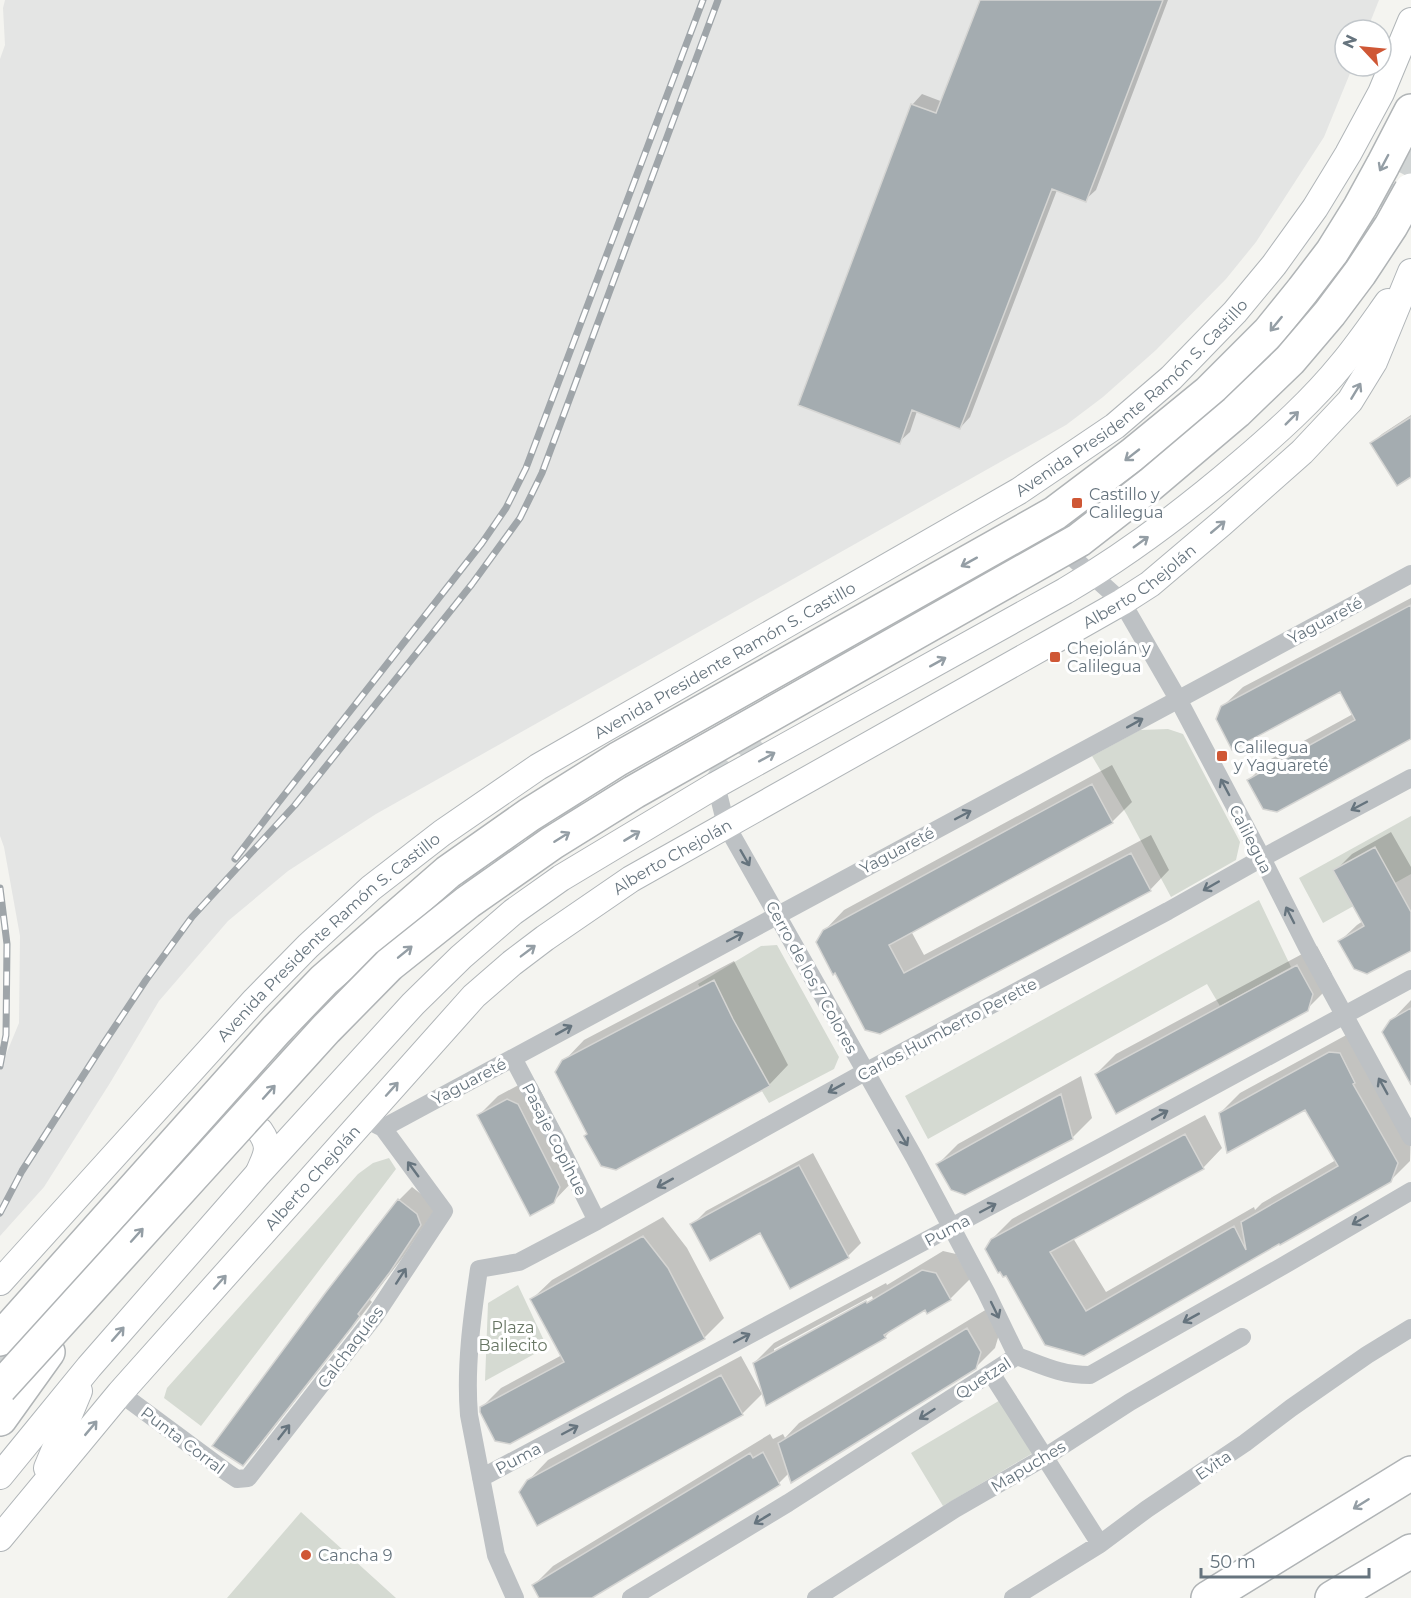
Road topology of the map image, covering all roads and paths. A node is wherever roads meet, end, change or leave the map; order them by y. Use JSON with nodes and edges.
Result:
{"nodes":[{"id":1,"x":1411,"y":21,"type":"edge"},
{"id":2,"x":1411,"y":111,"type":"edge"},
{"id":3,"x":1411,"y":190,"type":"edge"},
{"id":4,"x":1411,"y":272,"type":"edge"},
{"id":5,"x":1071,"y":556,"type":"dead end"},
{"id":6,"x":1411,"y":573,"type":"edge"},
{"id":7,"x":1093,"y":575,"type":"junction"},
{"id":8,"x":1122,"y":602,"type":"junction"},
{"id":9,"x":1178,"y":699,"type":"junction"},
{"id":10,"x":1411,"y":778,"type":"edge"},
{"id":11,"x":716,"y":785,"type":"junction"},
{"id":12,"x":726,"y":825,"type":"junction"},
{"id":13,"x":1262,"y":858,"type":"junction"},
{"id":14,"x":777,"y":914,"type":"junction"},
{"id":15,"x":1411,"y":979,"type":"edge"},
{"id":16,"x":1344,"y":1016,"type":"junction"},
{"id":17,"x":513,"y":1058,"type":"junction"},
{"id":18,"x":865,"y":1072,"type":"junction"},
{"id":19,"x":374,"y":1124,"type":"junction"},
{"id":20,"x":260,"y":1131,"type":"dead end"},
{"id":21,"x":1411,"y":1137,"type":"edge"},
{"id":22,"x":257,"y":1175,"type":"junction"},
{"id":23,"x":1411,"y":1191,"type":"edge"},
{"id":24,"x":597,"y":1221,"type":"junction"},
{"id":25,"x":952,"y":1227,"type":"junction"},
{"id":26,"x":110,"y":1265,"type":"junction"},
{"id":27,"x":0,"y":1282,"type":"edge"},
{"id":28,"x":1411,"y":1328,"type":"edge"},
{"id":29,"x":1242,"y":1337,"type":"dead end"},
{"id":30,"x":0,"y":1339,"type":"tunnel mouth"},
{"id":31,"x":1017,"y":1356,"type":"junction"},
{"id":32,"x":89,"y":1367,"type":"junction"},
{"id":33,"x":991,"y":1373,"type":"junction"},
{"id":34,"x":0,"y":1388,"type":"edge"},
{"id":35,"x":120,"y":1393,"type":"junction"},
{"id":36,"x":0,"y":1419,"type":"edge"},
{"id":37,"x":1045,"y":1457,"type":"junction"},
{"id":38,"x":1411,"y":1473,"type":"edge"},
{"id":39,"x":0,"y":1476,"type":"edge"},
{"id":40,"x":248,"y":1478,"type":"joint"},
{"id":41,"x":481,"y":1478,"type":"junction"},
{"id":42,"x":38,"y":1491,"type":"junction"},
{"id":43,"x":0,"y":1538,"type":"edge"},
{"id":44,"x":1100,"y":1544,"type":"junction"},
{"id":45,"x":1411,"y":1551,"type":"edge"},
{"id":46,"x":515,"y":1598,"type":"edge"},
{"id":47,"x":631,"y":1598,"type":"edge"},
{"id":48,"x":816,"y":1598,"type":"edge"},
{"id":49,"x":1013,"y":1598,"type":"edge"},
{"id":50,"x":1208,"y":1598,"type":"edge"},
{"id":51,"x":1332,"y":1598,"type":"edge"}],
"edges":[{"from":1,"to":27,"type":"main road","name":"Avenida Presidente Ramón S. Castillo"},
{"from":2,"to":30,"type":"highway","one_way":true},
{"from":26,"to":3,"type":"highway","one_way":true,"bridge":true},
{"from":7,"to":4,"type":"main road","one_way":true},
{"from":8,"to":4,"type":"main road","name":"Alberto Chejolán","one_way":true},
{"from":5,"to":7,"type":"street","name":"Calilegua"},
{"from":6,"to":9,"type":"street","name":"Yaguareté"},
{"from":7,"to":8,"type":"street","name":"Calilegua"},
{"from":11,"to":7,"type":"main road","one_way":true},
{"from":8,"to":9,"type":"street","name":"Calilegua"},
{"from":8,"to":12,"type":"main road","name":"Alberto Chejolán"},
{"from":13,"to":9,"type":"street","name":"Calilegua","one_way":true},
{"from":14,"to":9,"type":"street","name":"Yaguareté","one_way":true},
{"from":10,"to":13,"type":"street","name":"Carlos Humberto Perette","one_way":true},
{"from":11,"to":12,"type":"street","name":"Cerro de los 7 Colores"},
{"from":22,"to":11,"type":"main road","one_way":true},
{"from":12,"to":14,"type":"street","name":"Cerro de los 7 Colores","one_way":true},
{"from":19,"to":12,"type":"main road","name":"Alberto Chejolán","one_way":true},
{"from":16,"to":13,"type":"street","name":"Calilegua","one_way":true},
{"from":13,"to":18,"type":"street","name":"Carlos Humberto Perette","one_way":true},
{"from":17,"to":14,"type":"street","name":"Yaguareté","one_way":true},
{"from":14,"to":18,"type":"street","name":"Cerro de los 7 Colores"},
{"from":15,"to":16,"type":"street","name":"Puma"},
{"from":21,"to":16,"type":"street","name":"Calilegua","one_way":true},
{"from":25,"to":16,"type":"street","name":"Puma","one_way":true},
{"from":17,"to":19,"type":"street","name":"Yaguareté"},
{"from":17,"to":24,"type":"street","name":"Pasaje Copihue"},
{"from":18,"to":24,"type":"street","name":"Carlos Humberto Perette","one_way":true},
{"from":18,"to":25,"type":"street","name":"Cerro de los 7 Colores","one_way":true},
{"from":35,"to":19,"type":"main road","name":"Alberto Chejolán","one_way":true},
{"from":40,"to":19,"type":"street","name":"Calchaquíes","one_way":true},
{"from":20,"to":22,"type":"main road"},
{"from":32,"to":22,"type":"main road","one_way":true},
{"from":23,"to":31,"type":"street","name":"Quetzal","one_way":true},
{"from":24,"to":41,"type":"street","name":"Carlos Humberto Perette"},
{"from":25,"to":31,"type":"street","name":"Cerro de los 7 Colores","one_way":true},
{"from":41,"to":25,"type":"street","name":"Puma","one_way":true},
{"from":26,"to":34,"type":"highway","bridge":true},
{"from":26,"to":36,"type":"highway","bridge":true},
{"from":28,"to":44,"type":"street","name":"Evita"},
{"from":29,"to":37,"type":"street","name":"Mapuches"},
{"from":31,"to":33,"type":"street","name":"Quetzal"},
{"from":32,"to":39,"type":"main road"},
{"from":32,"to":42,"type":"main road"},
{"from":33,"to":37,"type":"street"},
{"from":33,"to":47,"type":"street","name":"Quetzal","one_way":true},
{"from":35,"to":40,"type":"street","name":"Punta Corral"},
{"from":42,"to":35,"type":"main road","name":"Alberto Chejolán","one_way":true},
{"from":37,"to":44,"type":"street"},
{"from":37,"to":48,"type":"street","name":"Mapuches"},
{"from":38,"to":50,"type":"highway","one_way":true},
{"from":41,"to":46,"type":"street"},
{"from":42,"to":43,"type":"main road","name":"Alberto Chejolán"},
{"from":44,"to":49,"type":"street","name":"Evita"},
{"from":45,"to":51,"type":"highway"}]}
